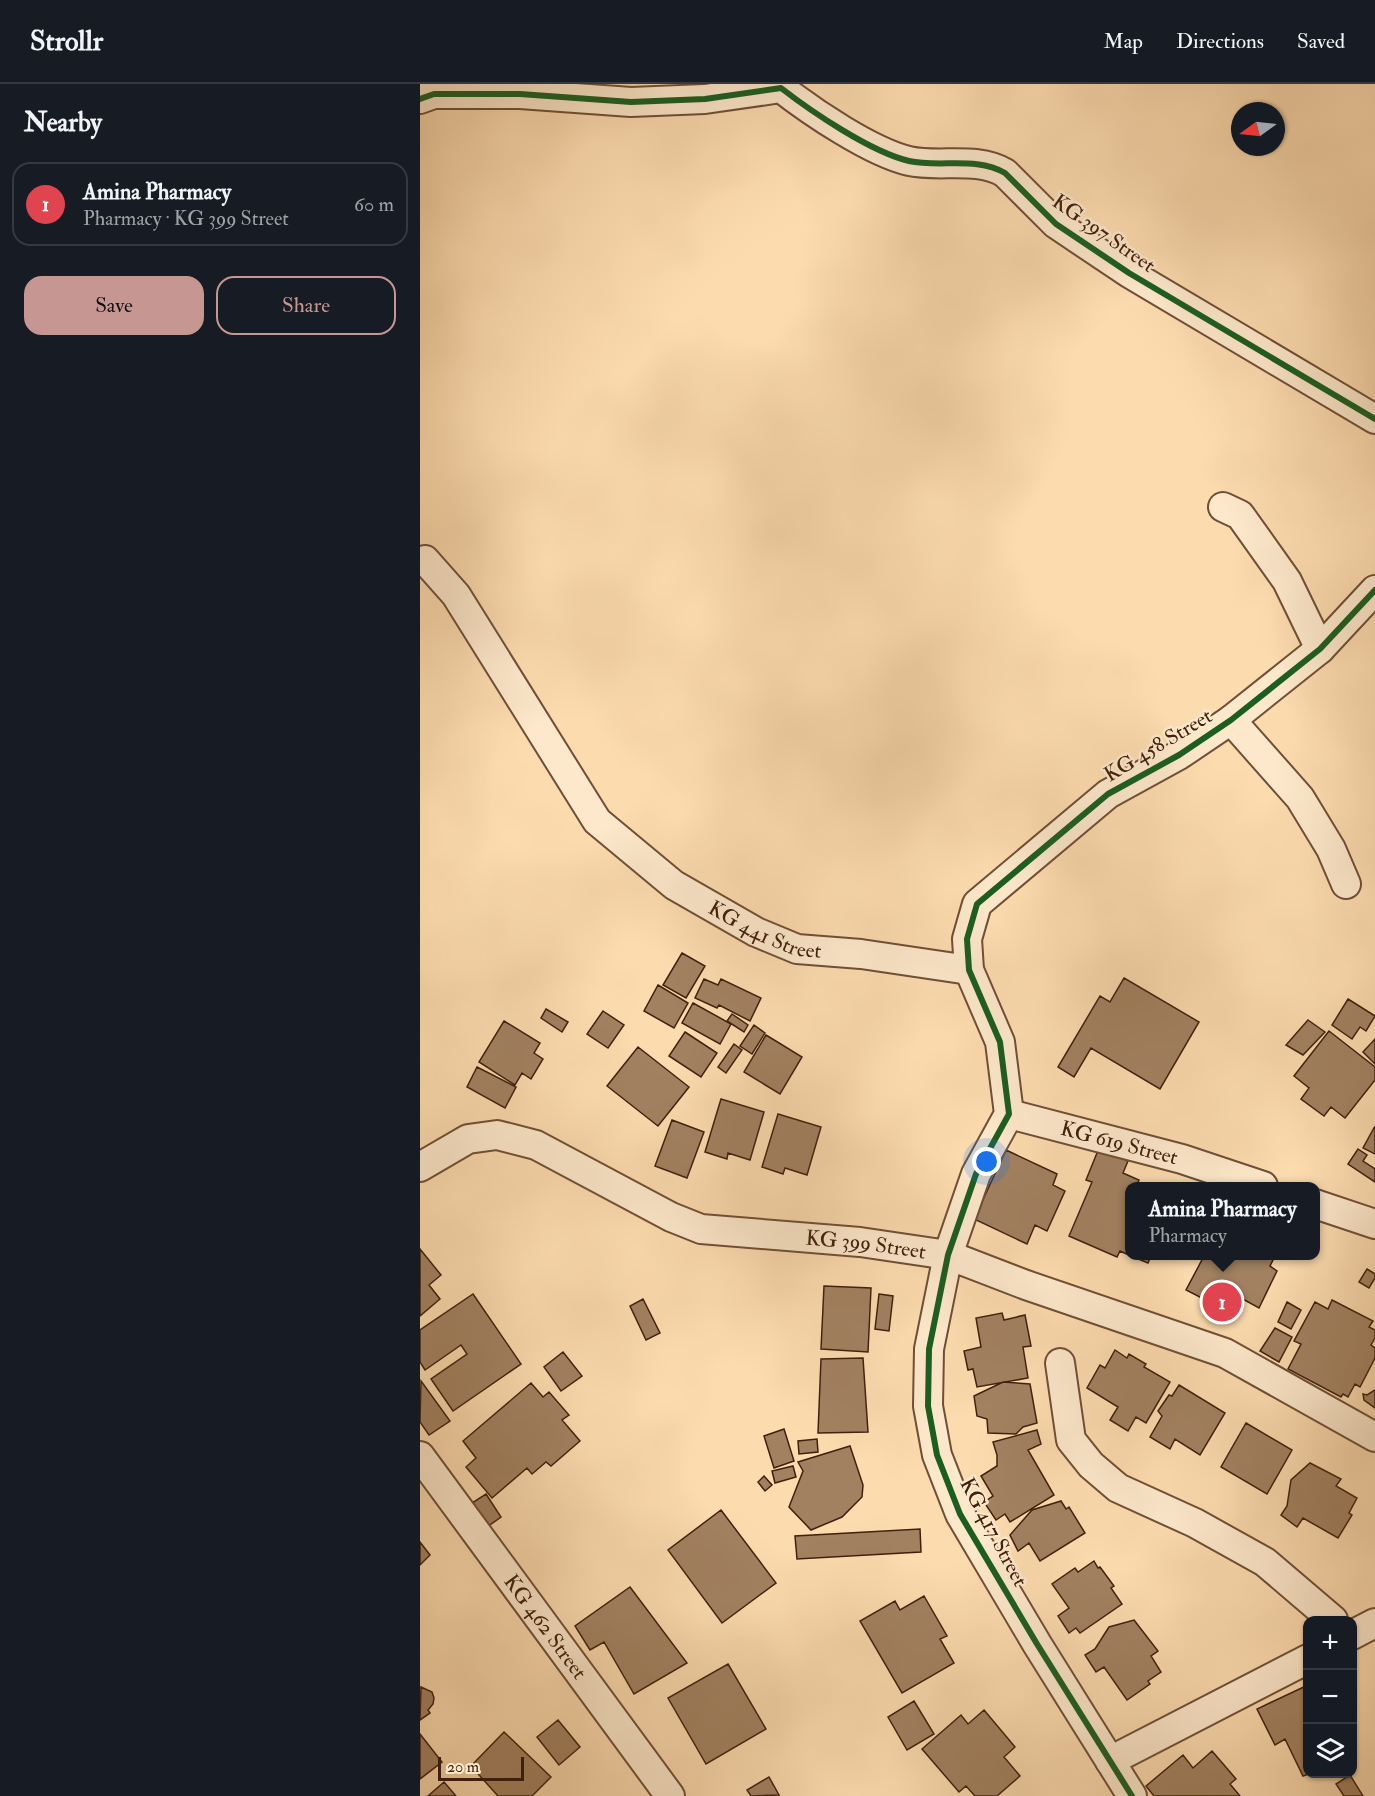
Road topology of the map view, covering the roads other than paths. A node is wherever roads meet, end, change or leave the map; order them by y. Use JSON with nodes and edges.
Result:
{"nodes":[{"id":1,"x":782,"y":86,"type":"edge"},
{"id":2,"x":420,"y":99,"type":"edge"},
{"id":3,"x":1375,"y":419,"type":"edge"},
{"id":4,"x":1223,"y":507,"type":"dead end"},
{"id":5,"x":425,"y":561,"type":"dead end"},
{"id":6,"x":1375,"y":590,"type":"edge"},
{"id":7,"x":1320,"y":649,"type":"junction"},
{"id":8,"x":1231,"y":720,"type":"junction"},
{"id":9,"x":1346,"y":884,"type":"dead end"},
{"id":10,"x":969,"y":970,"type":"junction"},
{"id":11,"x":1009,"y":1114,"type":"junction"},
{"id":12,"x":420,"y":1167,"type":"edge"},
{"id":13,"x":1251,"y":1182,"type":"edge"},
{"id":14,"x":1320,"y":1206,"type":"edge"},
{"id":15,"x":1375,"y":1224,"type":"edge"},
{"id":16,"x":948,"y":1255,"type":"junction"},
{"id":17,"x":1060,"y":1363,"type":"dead end"},
{"id":18,"x":1375,"y":1437,"type":"edge"},
{"id":19,"x":420,"y":1456,"type":"edge"},
{"id":20,"x":1328,"y":1616,"type":"edge"},
{"id":21,"x":1375,"y":1623,"type":"edge"},
{"id":22,"x":1357,"y":1633,"type":"edge"},
{"id":23,"x":1303,"y":1662,"type":"edge"},
{"id":24,"x":1110,"y":1761,"type":"junction"},
{"id":25,"x":670,"y":1796,"type":"edge"},
{"id":26,"x":1132,"y":1796,"type":"edge"}],
"edges":[{"from":1,"to":2,"type":"street","name":"KG 397 Street"},
{"from":1,"to":3,"type":"street","name":"KG 397 Street"},
{"from":4,"to":7,"type":"street"},
{"from":5,"to":10,"type":"street","name":"KG 441 Street"},
{"from":6,"to":7,"type":"street","name":"KG 458 Street"},
{"from":7,"to":8,"type":"street","name":"KG 458 Street"},
{"from":8,"to":9,"type":"street"},
{"from":8,"to":10,"type":"street","name":"KG 458 Street"},
{"from":10,"to":11,"type":"street"},
{"from":11,"to":13,"type":"street","name":"KG 619 Street"},
{"from":11,"to":16,"type":"street"},
{"from":12,"to":16,"type":"street","name":"KG 399 Street"},
{"from":14,"to":15,"type":"street"},
{"from":16,"to":18,"type":"street","name":"KG 399 Street"},
{"from":16,"to":24,"type":"street","name":"KG 417 Street"},
{"from":17,"to":20,"type":"street"},
{"from":19,"to":25,"type":"street","name":"KG 462 Street"},
{"from":21,"to":22,"type":"street"},
{"from":23,"to":24,"type":"street"},
{"from":24,"to":26,"type":"street","name":"KG 417 Street"}]}
